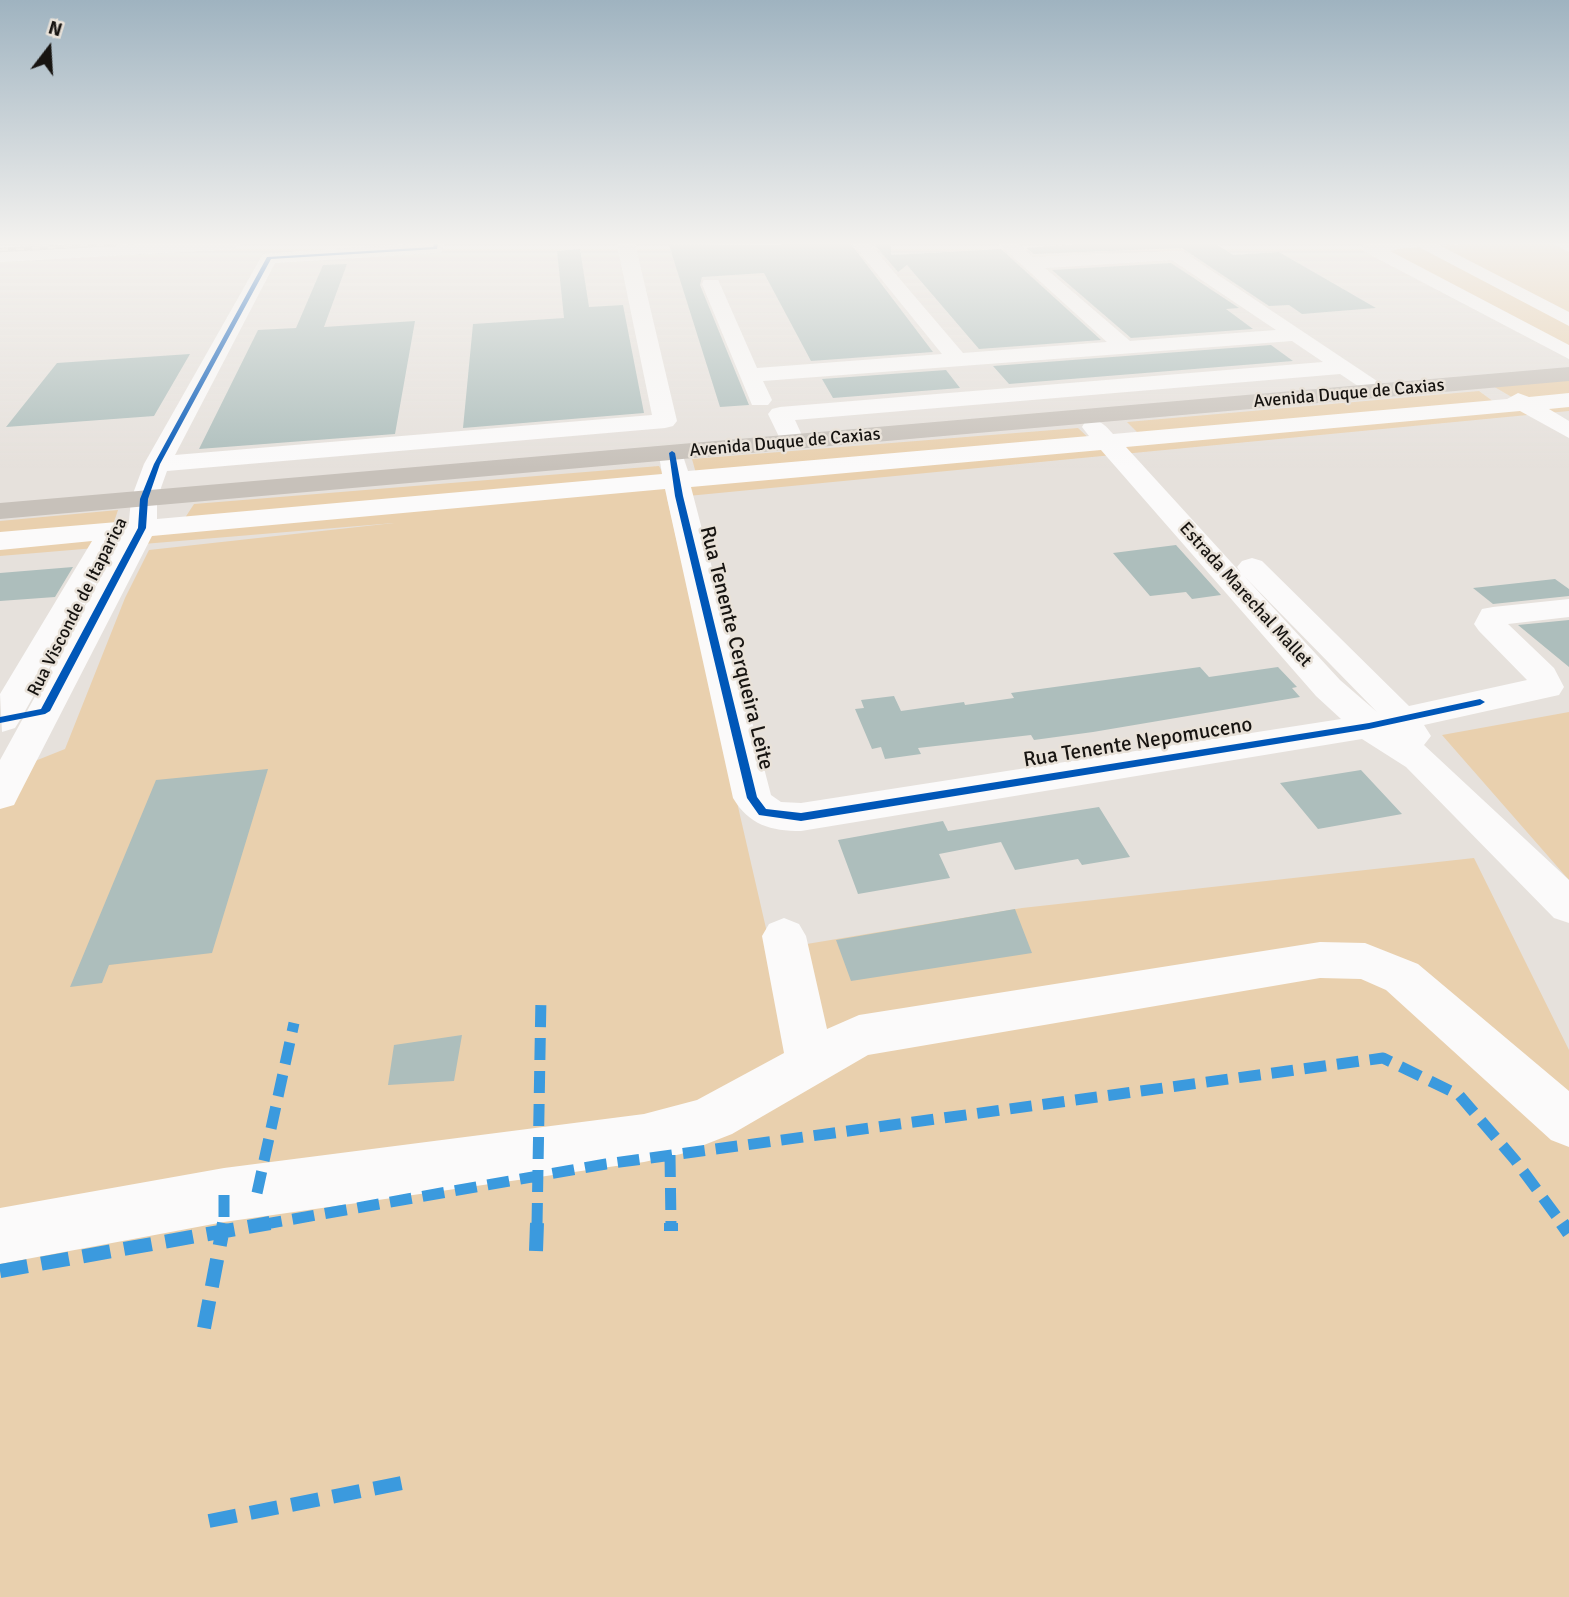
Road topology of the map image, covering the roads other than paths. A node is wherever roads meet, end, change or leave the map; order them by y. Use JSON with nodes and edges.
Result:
{"nodes":[{"id":1,"x":236,"y":319,"type":"edge"},
{"id":2,"x":642,"y":319,"type":"edge"},
{"id":3,"x":725,"y":319,"type":"edge"},
{"id":4,"x":923,"y":319,"type":"edge"},
{"id":5,"x":1092,"y":319,"type":"edge"},
{"id":6,"x":1270,"y":319,"type":"edge"},
{"id":7,"x":1504,"y":319,"type":"edge"},
{"id":8,"x":1295,"y":335,"type":"junction"},
{"id":9,"x":1125,"y":347,"type":"junction"},
{"id":10,"x":1569,"y":353,"type":"edge"},
{"id":11,"x":958,"y":360,"type":"junction"},
{"id":12,"x":1342,"y":367,"type":"junction"},
{"id":13,"x":1569,"y":374,"type":"edge"},
{"id":14,"x":749,"y":375,"type":"junction"},
{"id":15,"x":1486,"y":382,"type":"junction"},
{"id":16,"x":1381,"y":391,"type":"junction"},
{"id":17,"x":1569,"y":400,"type":"edge"},
{"id":18,"x":1524,"y":404,"type":"junction"},
{"id":19,"x":780,"y":414,"type":"junction"},
{"id":20,"x":1098,"y":420,"type":"junction"},
{"id":21,"x":1569,"y":431,"type":"edge"},
{"id":22,"x":793,"y":442,"type":"junction"},
{"id":23,"x":158,"y":464,"type":"junction"},
{"id":24,"x":674,"y":467,"type":"junction"},
{"id":25,"x":0,"y":512,"type":"edge"},
{"id":26,"x":133,"y":519,"type":"junction"},
{"id":27,"x":0,"y":541,"type":"edge"},
{"id":28,"x":1244,"y":559,"type":"junction"},
{"id":29,"x":1214,"y":561,"type":"junction"},
{"id":30,"x":1569,"y":608,"type":"edge"},
{"id":31,"x":45,"y":711,"type":"junction"},
{"id":32,"x":1,"y":720,"type":"edge"},
{"id":33,"x":1385,"y":722,"type":"junction"},
{"id":34,"x":2,"y":788,"type":"edge"},
{"id":35,"x":801,"y":817,"type":"joint"},
{"id":36,"x":1569,"y":906,"type":"edge"},
{"id":37,"x":784,"y":936,"type":"dead end"},
{"id":38,"x":810,"y":1061,"type":"junction"},
{"id":39,"x":1569,"y":1123,"type":"edge"},
{"id":40,"x":0,"y":1236,"type":"edge"}],
"edges":[{"from":1,"to":23,"type":"street","name":"Rua Visconde de Itaparica"},
{"from":2,"to":23,"type":"street"},
{"from":3,"to":14,"type":"street"},
{"from":4,"to":11,"type":"street"},
{"from":5,"to":9,"type":"street"},
{"from":6,"to":8,"type":"street"},
{"from":7,"to":10,"type":"street"},
{"from":8,"to":9,"type":"street"},
{"from":8,"to":12,"type":"street"},
{"from":9,"to":11,"type":"street"},
{"from":11,"to":14,"type":"street"},
{"from":12,"to":16,"type":"street"},
{"from":12,"to":20,"type":"street"},
{"from":13,"to":15,"type":"main road","name":"Avenida Duque de Caxias"},
{"from":14,"to":19,"type":"street"},
{"from":15,"to":16,"type":"main road","name":"Avenida Duque de Caxias"},
{"from":15,"to":18,"type":"street"},
{"from":16,"to":20,"type":"main road","name":"Avenida Duque de Caxias"},
{"from":17,"to":18,"type":"street"},
{"from":18,"to":20,"type":"street"},
{"from":18,"to":21,"type":"street"},
{"from":19,"to":20,"type":"street"},
{"from":19,"to":22,"type":"street"},
{"from":20,"to":22,"type":"main road","name":"Avenida Duque de Caxias"},
{"from":20,"to":24,"type":"street"},
{"from":20,"to":28,"type":"street","name":"Estrada Marechal Mallet"},
{"from":20,"to":29,"type":"street","name":"Estrada Marechal Mallet"},
{"from":22,"to":24,"type":"main road","name":"Avenida Duque de Caxias"},
{"from":23,"to":26,"type":"street","name":"Rua Visconde de Itaparica"},
{"from":24,"to":26,"type":"main road","name":"Avenida Duque de Caxias"},
{"from":24,"to":35,"type":"street","name":"Rua Tenente Cerqueira Leite"},
{"from":25,"to":26,"type":"main road","name":"Avenida Duque de Caxias"},
{"from":26,"to":27,"type":"street"},
{"from":26,"to":31,"type":"street","name":"Rua Visconde de Itaparica"},
{"from":26,"to":32,"type":"street","name":"Rua Visconde de Itaparica"},
{"from":28,"to":29,"type":"street"},
{"from":28,"to":33,"type":"street","name":"Estrada Marechal Mallet"},
{"from":29,"to":33,"type":"street","name":"Estrada Marechal Mallet"},
{"from":30,"to":33,"type":"street","name":"Rua Tenente Nepomuceno"},
{"from":31,"to":32,"type":"street"},
{"from":31,"to":34,"type":"street","name":"Rua Visconde de Itaparica"},
{"from":33,"to":35,"type":"street","name":"Rua Tenente Nepomuceno"},
{"from":33,"to":36,"type":"street","name":"Estrada Marechal Mallet"},
{"from":37,"to":38,"type":"street"},
{"from":38,"to":39,"type":"street"},
{"from":38,"to":40,"type":"street"}]}
